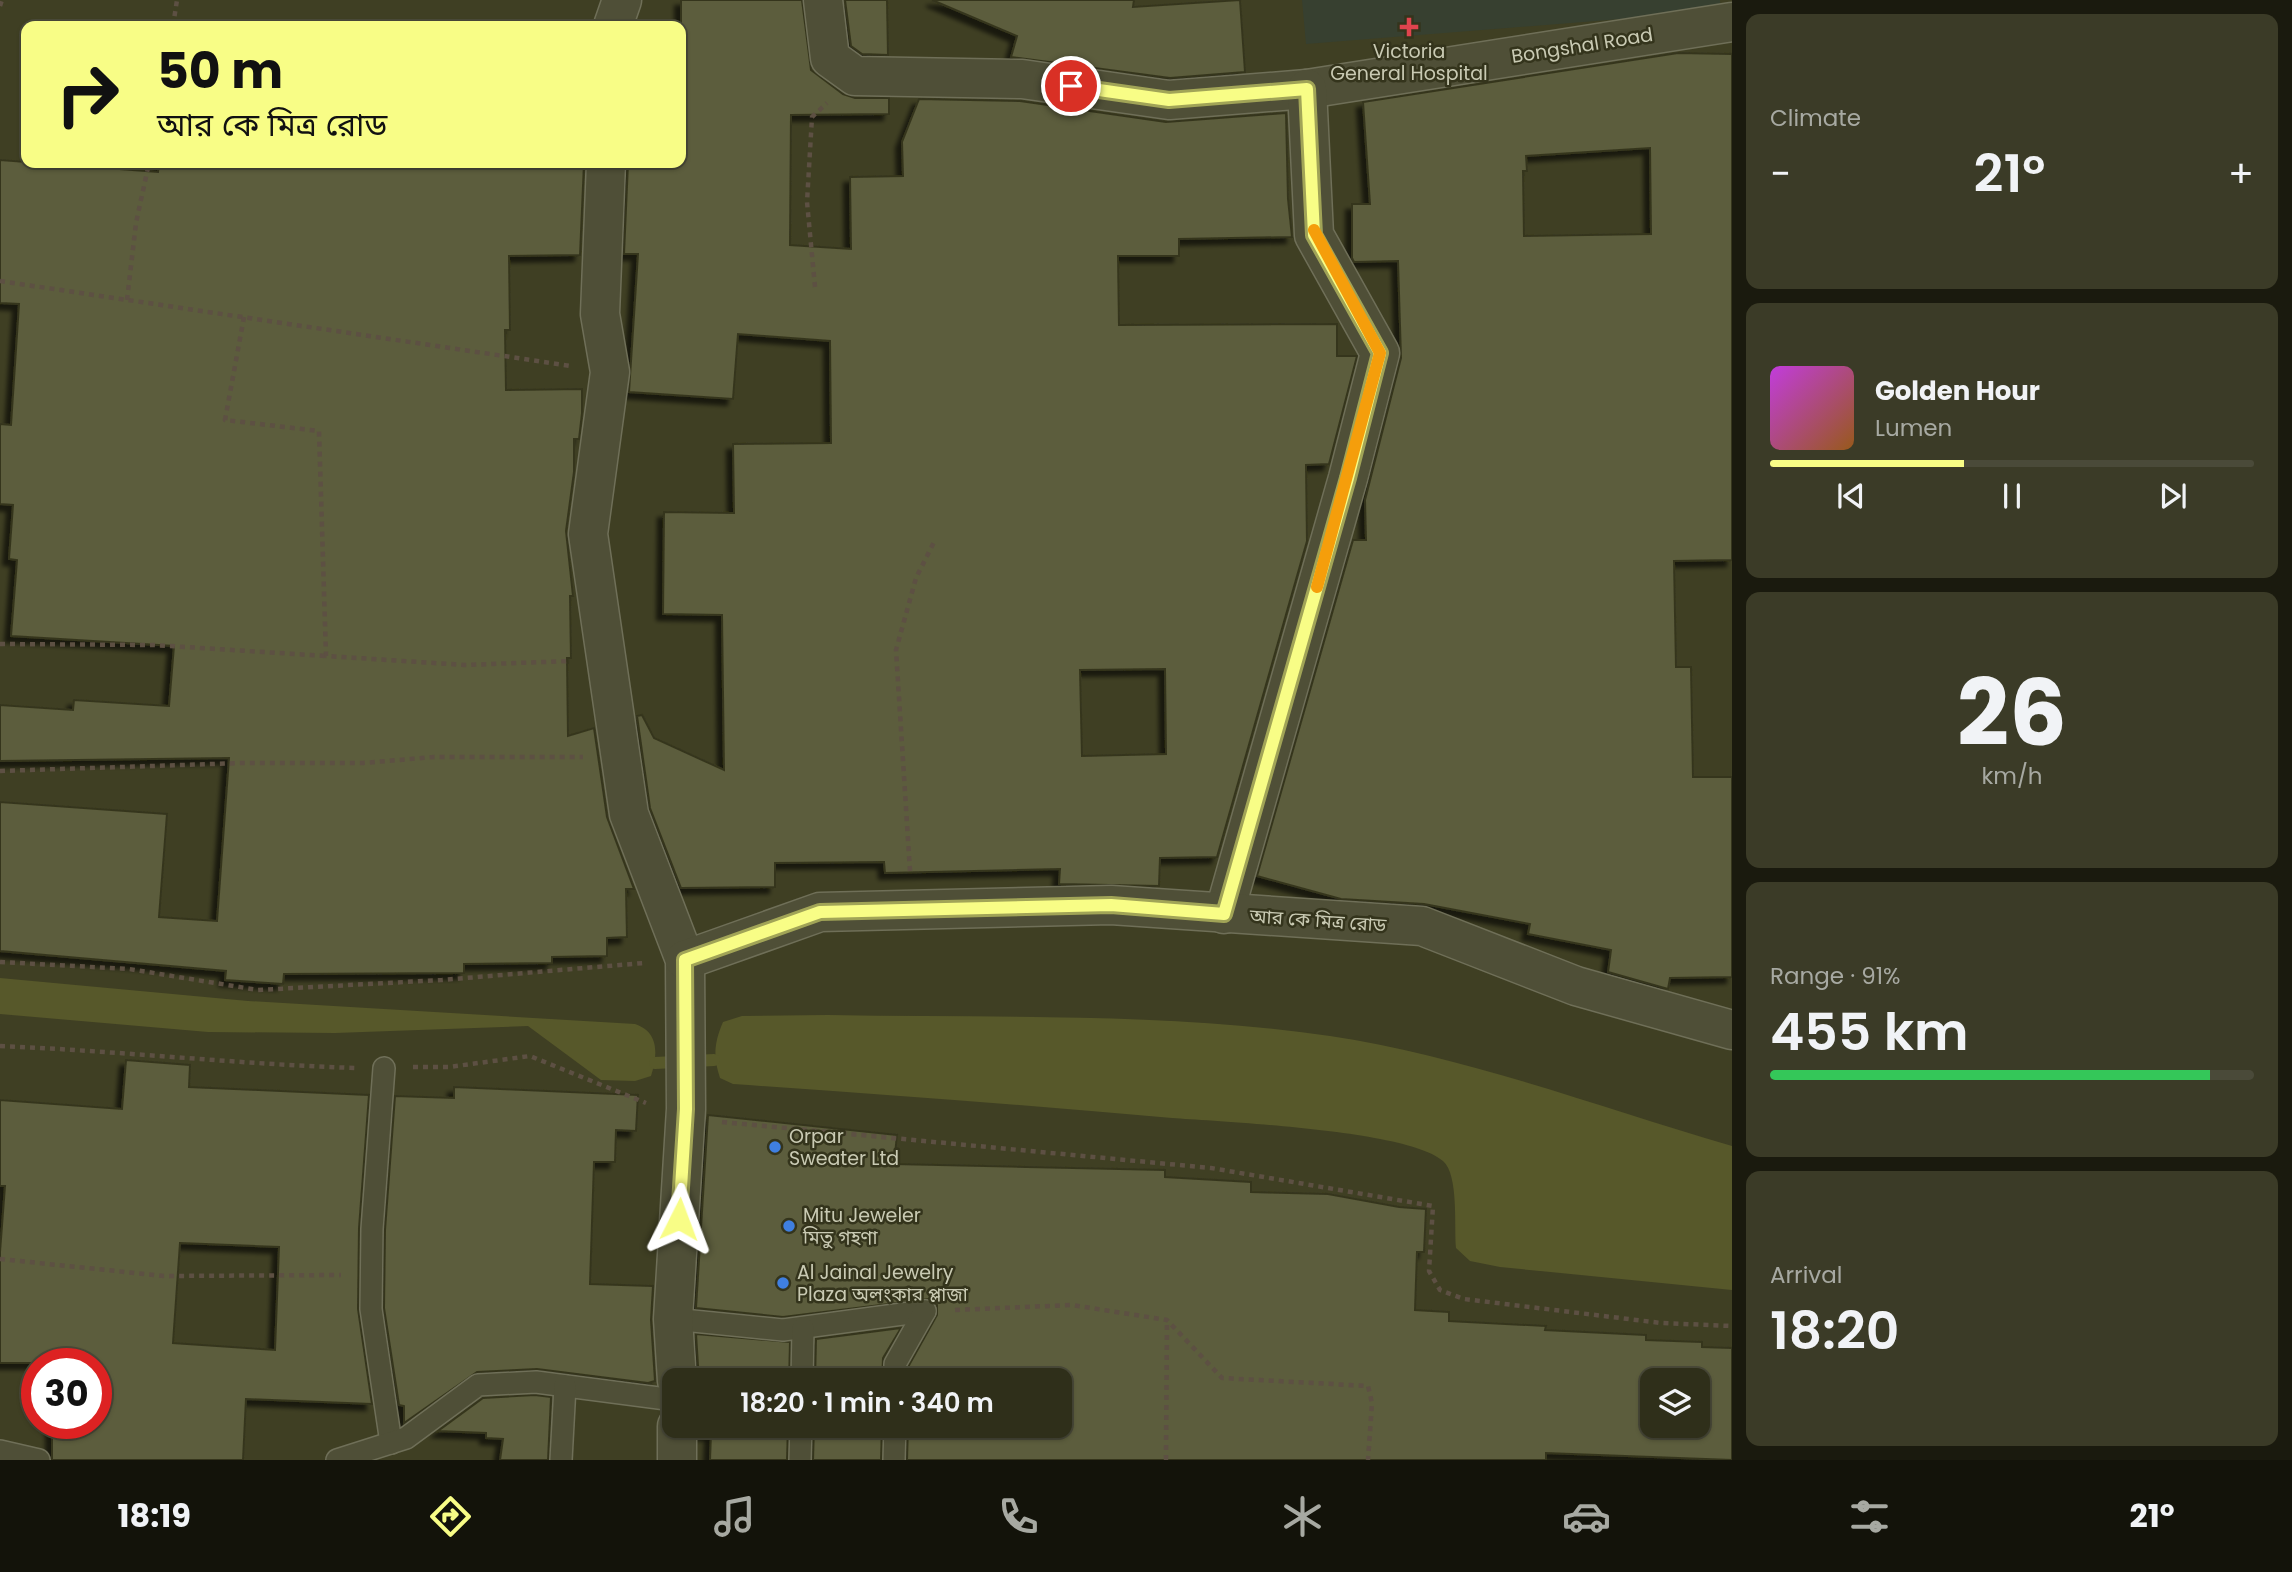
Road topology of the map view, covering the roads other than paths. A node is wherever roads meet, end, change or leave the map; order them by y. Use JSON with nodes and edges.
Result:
{"nodes":[{"id":1,"x":622,"y":0,"type":"edge"},
{"id":2,"x":823,"y":0,"type":"edge"},
{"id":3,"x":615,"y":21,"type":"edge"},
{"id":4,"x":1732,"y":22,"type":"edge"},
{"id":5,"x":1307,"y":89,"type":"junction"},
{"id":6,"x":606,"y":168,"type":"edge"},
{"id":7,"x":1224,"y":914,"type":"junction"},
{"id":8,"x":686,"y":968,"type":"junction"},
{"id":9,"x":1732,"y":1030,"type":"edge"},
{"id":10,"x":384,"y":1068,"type":"road end"},
{"id":11,"x":673,"y":1320,"type":"junction"},
{"id":12,"x":803,"y":1328,"type":"junction"},
{"id":13,"x":676,"y":1368,"type":"edge"},
{"id":14,"x":802,"y":1368,"type":"edge"},
{"id":15,"x":895,"y":1368,"type":"edge"},
{"id":16,"x":565,"y":1386,"type":"junction"},
{"id":17,"x":662,"y":1398,"type":"edge"},
{"id":18,"x":677,"y":1438,"type":"edge"},
{"id":19,"x":801,"y":1438,"type":"edge"},
{"id":20,"x":895,"y":1438,"type":"edge"},
{"id":21,"x":391,"y":1443,"type":"junction"},
{"id":22,"x":0,"y":1451,"type":"edge"},
{"id":23,"x":348,"y":1458,"type":"edge"},
{"id":24,"x":39,"y":1460,"type":"edge"},
{"id":25,"x":561,"y":1460,"type":"edge"},
{"id":26,"x":677,"y":1460,"type":"edge"},
{"id":27,"x":800,"y":1460,"type":"edge"},
{"id":28,"x":894,"y":1460,"type":"edge"}],
"edges":[{"from":1,"to":3,"type":"street"},
{"from":2,"to":5,"type":"street","name":"Bongshal Road"},
{"from":4,"to":5,"type":"street","name":"Bongshal Road"},
{"from":5,"to":7,"type":"street"},
{"from":6,"to":8,"type":"street"},
{"from":7,"to":8,"type":"street","name":"আর কে মিত্র রোড"},
{"from":7,"to":9,"type":"street","name":"আর কে মিত্র রোড"},
{"from":8,"to":11,"type":"street"},
{"from":10,"to":21,"type":"lane"},
{"from":11,"to":12,"type":"lane"},
{"from":11,"to":13,"type":"street"},
{"from":12,"to":14,"type":"lane"},
{"from":12,"to":15,"type":"lane"},
{"from":16,"to":17,"type":"lane"},
{"from":16,"to":21,"type":"lane"},
{"from":16,"to":25,"type":"lane"},
{"from":18,"to":26,"type":"street"},
{"from":19,"to":27,"type":"lane"},
{"from":20,"to":28,"type":"lane"},
{"from":21,"to":23,"type":"lane"},
{"from":22,"to":24,"type":"lane"}]}
